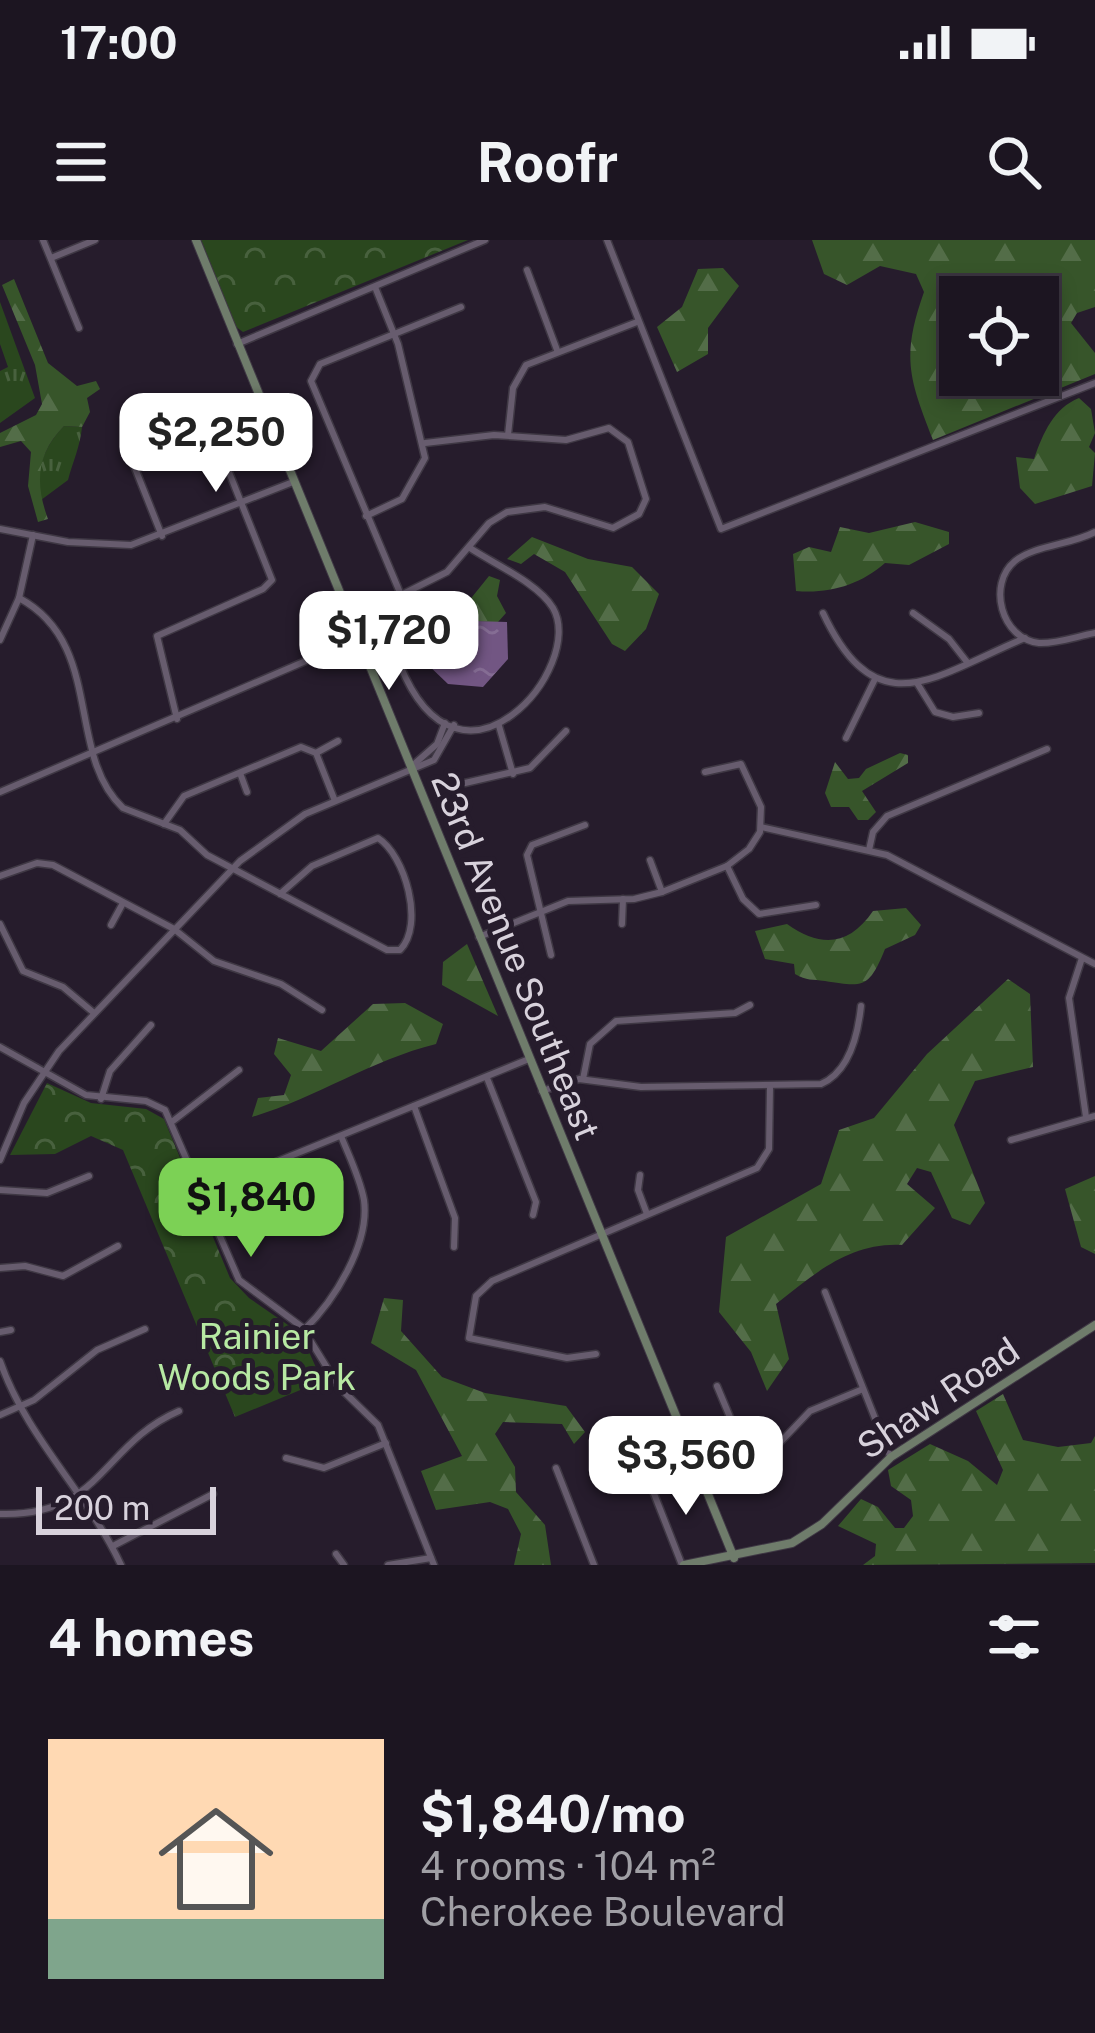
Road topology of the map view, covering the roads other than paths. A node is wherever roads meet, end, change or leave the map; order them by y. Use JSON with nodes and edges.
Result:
{"nodes":[{"id":1,"x":44,"y":240,"type":"edge"},
{"id":2,"x":94,"y":240,"type":"edge"},
{"id":3,"x":196,"y":240,"type":"edge"},
{"id":4,"x":485,"y":240,"type":"edge"},
{"id":5,"x":607,"y":240,"type":"edge"},
{"id":6,"x":51,"y":258,"type":"junction"},
{"id":7,"x":527,"y":270,"type":"dead end"},
{"id":8,"x":374,"y":286,"type":"junction"},
{"id":9,"x":461,"y":307,"type":"dead end"},
{"id":10,"x":637,"y":322,"type":"junction"},
{"id":11,"x":79,"y":328,"type":"dead end"},
{"id":12,"x":394,"y":333,"type":"junction"},
{"id":13,"x":237,"y":344,"type":"junction"},
{"id":14,"x":557,"y":350,"type":"junction"},
{"id":15,"x":1095,"y":383,"type":"edge"},
{"id":16,"x":201,"y":403,"type":"dead end"},
{"id":17,"x":508,"y":435,"type":"junction"},
{"id":18,"x":130,"y":441,"type":"dead end"},
{"id":19,"x":425,"y":443,"type":"junction"},
{"id":20,"x":292,"y":482,"type":"junction"},
{"id":21,"x":242,"y":503,"type":"junction"},
{"id":22,"x":366,"y":516,"type":"junction"},
{"id":23,"x":0,"y":529,"type":"edge"},
{"id":24,"x":1095,"y":532,"type":"edge"},
{"id":25,"x":33,"y":536,"type":"junction"},
{"id":26,"x":162,"y":536,"type":"junction"},
{"id":27,"x":470,"y":548,"type":"junction"},
{"id":28,"x":401,"y":596,"type":"junction"},
{"id":29,"x":19,"y":598,"type":"junction"},
{"id":30,"x":823,"y":613,"type":"dead end"},
{"id":31,"x":913,"y":613,"type":"dead end"},
{"id":32,"x":1095,"y":633,"type":"edge"},
{"id":33,"x":1025,"y":638,"type":"junction"},
{"id":34,"x":357,"y":639,"type":"junction"},
{"id":35,"x":0,"y":640,"type":"edge"},
{"id":36,"x":968,"y":662,"type":"junction"},
{"id":37,"x":874,"y":679,"type":"junction"},
{"id":38,"x":917,"y":683,"type":"junction"},
{"id":39,"x":979,"y":712,"type":"dead end"},
{"id":40,"x":178,"y":719,"type":"junction"},
{"id":41,"x":449,"y":724,"type":"junction"},
{"id":42,"x":499,"y":726,"type":"junction"},
{"id":43,"x":566,"y":731,"type":"dead end"},
{"id":44,"x":846,"y":738,"type":"dead end"},
{"id":45,"x":338,"y":741,"type":"dead end"},
{"id":46,"x":1047,"y":749,"type":"dead end"},
{"id":47,"x":94,"y":753,"type":"junction"},
{"id":48,"x":316,"y":753,"type":"junction"},
{"id":49,"x":410,"y":769,"type":"junction"},
{"id":50,"x":705,"y":772,"type":"dead end"},
{"id":51,"x":240,"y":773,"type":"junction"},
{"id":52,"x":513,"y":775,"type":"junction"},
{"id":53,"x":465,"y":783,"type":"dead end"},
{"id":54,"x":0,"y":792,"type":"edge"},
{"id":55,"x":247,"y":792,"type":"dead end"},
{"id":56,"x":335,"y":802,"type":"junction"},
{"id":57,"x":164,"y":824,"type":"junction"},
{"id":58,"x":585,"y":825,"type":"dead end"},
{"id":59,"x":761,"y":826,"type":"junction"},
{"id":60,"x":869,"y":850,"type":"junction"},
{"id":61,"x":650,"y":860,"type":"dead end"},
{"id":62,"x":727,"y":866,"type":"junction"},
{"id":63,"x":233,"y":868,"type":"junction"},
{"id":64,"x":0,"y":876,"type":"edge"},
{"id":65,"x":662,"y":892,"type":"junction"},
{"id":66,"x":280,"y":894,"type":"junction"},
{"id":67,"x":623,"y":899,"type":"junction"},
{"id":68,"x":123,"y":903,"type":"junction"},
{"id":69,"x":816,"y":905,"type":"dead end"},
{"id":70,"x":543,"y":910,"type":"junction"},
{"id":71,"x":0,"y":924,"type":"edge"},
{"id":72,"x":622,"y":924,"type":"dead end"},
{"id":73,"x":111,"y":925,"type":"dead end"},
{"id":74,"x":175,"y":929,"type":"junction"},
{"id":75,"x":479,"y":937,"type":"junction"},
{"id":76,"x":550,"y":955,"type":"dead end"},
{"id":77,"x":1082,"y":958,"type":"junction"},
{"id":78,"x":1095,"y":964,"type":"edge"},
{"id":79,"x":750,"y":1005,"type":"dead end"},
{"id":80,"x":861,"y":1006,"type":"dead end"},
{"id":81,"x":322,"y":1010,"type":"dead end"},
{"id":82,"x":94,"y":1012,"type":"junction"},
{"id":83,"x":152,"y":1025,"type":"dead end"},
{"id":84,"x":0,"y":1047,"type":"edge"},
{"id":85,"x":529,"y":1059,"type":"junction"},
{"id":86,"x":44,"y":1070,"type":"junction"},
{"id":87,"x":239,"y":1070,"type":"dead end"},
{"id":88,"x":486,"y":1077,"type":"junction"},
{"id":89,"x":583,"y":1079,"type":"junction"},
{"id":90,"x":770,"y":1088,"type":"junction"},
{"id":91,"x":542,"y":1091,"type":"junction"},
{"id":92,"x":101,"y":1099,"type":"junction"},
{"id":93,"x":414,"y":1106,"type":"junction"},
{"id":94,"x":1091,"y":1116,"type":"edge"},
{"id":95,"x":173,"y":1121,"type":"junction"},
{"id":96,"x":0,"y":1126,"type":"edge"},
{"id":97,"x":11,"y":1130,"type":"junction"},
{"id":98,"x":341,"y":1136,"type":"junction"},
{"id":99,"x":1011,"y":1140,"type":"dead end"},
{"id":100,"x":0,"y":1160,"type":"edge"},
{"id":101,"x":266,"y":1166,"type":"junction"},
{"id":102,"x":640,"y":1175,"type":"dead end"},
{"id":103,"x":89,"y":1176,"type":"dead end"},
{"id":104,"x":0,"y":1190,"type":"edge"},
{"id":105,"x":202,"y":1192,"type":"junction"},
{"id":106,"x":284,"y":1210,"type":"dead end"},
{"id":107,"x":646,"y":1214,"type":"junction"},
{"id":108,"x":533,"y":1215,"type":"dead end"},
{"id":109,"x":601,"y":1233,"type":"junction"},
{"id":110,"x":118,"y":1246,"type":"dead end"},
{"id":111,"x":454,"y":1247,"type":"dead end"},
{"id":112,"x":0,"y":1268,"type":"edge"},
{"id":113,"x":825,"y":1292,"type":"dead end"},
{"id":114,"x":1095,"y":1324,"type":"edge"},
{"id":115,"x":145,"y":1329,"type":"dead end"},
{"id":116,"x":11,"y":1330,"type":"dead end"},
{"id":117,"x":304,"y":1330,"type":"junction"},
{"id":118,"x":0,"y":1332,"type":"edge"},
{"id":119,"x":596,"y":1354,"type":"dead end"},
{"id":120,"x":0,"y":1361,"type":"edge"},
{"id":121,"x":717,"y":1386,"type":"dead end"},
{"id":122,"x":863,"y":1389,"type":"junction"},
{"id":123,"x":19,"y":1408,"type":"junction"},
{"id":124,"x":179,"y":1411,"type":"dead end"},
{"id":125,"x":0,"y":1415,"type":"edge"},
{"id":126,"x":386,"y":1443,"type":"junction"},
{"id":127,"x":891,"y":1457,"type":"junction"},
{"id":128,"x":286,"y":1458,"type":"dead end"},
{"id":129,"x":556,"y":1468,"type":"dead end"},
{"id":130,"x":651,"y":1486,"type":"dead end"},
{"id":131,"x":80,"y":1494,"type":"junction"},
{"id":132,"x":214,"y":1494,"type":"dead end"},
{"id":133,"x":0,"y":1514,"type":"edge"},
{"id":134,"x":113,"y":1546,"type":"junction"},
{"id":135,"x":336,"y":1554,"type":"dead end"},
{"id":136,"x":433,"y":1561,"type":"edge"},
{"id":137,"x":736,"y":1562,"type":"edge"},
{"id":138,"x":122,"y":1565,"type":"edge"},
{"id":139,"x":344,"y":1565,"type":"edge"},
{"id":140,"x":388,"y":1565,"type":"edge"},
{"id":141,"x":594,"y":1565,"type":"edge"},
{"id":142,"x":682,"y":1565,"type":"edge"}],
"edges":[{"from":1,"to":6,"type":"street"},
{"from":2,"to":6,"type":"street"},
{"from":3,"to":13,"type":"street","name":"23rd Avenue Southeast"},
{"from":4,"to":8,"type":"street"},
{"from":5,"to":10,"type":"street"},
{"from":6,"to":11,"type":"street"},
{"from":7,"to":14,"type":"street"},
{"from":8,"to":12,"type":"street"},
{"from":8,"to":13,"type":"street"},
{"from":9,"to":12,"type":"street"},
{"from":10,"to":14,"type":"street"},
{"from":10,"to":15,"type":"street"},
{"from":12,"to":19,"type":"street"},
{"from":12,"to":22,"type":"street"},
{"from":13,"to":20,"type":"street","name":"23rd Avenue Southeast"},
{"from":14,"to":17,"type":"street"},
{"from":16,"to":21,"type":"street"},
{"from":17,"to":19,"type":"street"},
{"from":17,"to":27,"type":"street"},
{"from":18,"to":26,"type":"street"},
{"from":19,"to":22,"type":"street"},
{"from":20,"to":21,"type":"street"},
{"from":20,"to":34,"type":"street","name":"23rd Avenue Southeast"},
{"from":21,"to":26,"type":"street"},
{"from":21,"to":40,"type":"street"},
{"from":22,"to":28,"type":"street"},
{"from":23,"to":25,"type":"street"},
{"from":24,"to":33,"type":"street"},
{"from":25,"to":26,"type":"street"},
{"from":25,"to":29,"type":"street"},
{"from":27,"to":28,"type":"street"},
{"from":27,"to":42,"type":"street"},
{"from":28,"to":41,"type":"street"},
{"from":29,"to":35,"type":"street"},
{"from":29,"to":47,"type":"street"},
{"from":30,"to":37,"type":"street"},
{"from":31,"to":36,"type":"street"},
{"from":32,"to":33,"type":"street"},
{"from":33,"to":36,"type":"street"},
{"from":34,"to":40,"type":"street"},
{"from":34,"to":49,"type":"street","name":"23rd Avenue Southeast"},
{"from":36,"to":38,"type":"street"},
{"from":37,"to":38,"type":"street"},
{"from":37,"to":44,"type":"street"},
{"from":38,"to":39,"type":"street"},
{"from":40,"to":47,"type":"street"},
{"from":41,"to":42,"type":"street"},
{"from":41,"to":49,"type":"street"},
{"from":42,"to":52,"type":"street"},
{"from":43,"to":52,"type":"street"},
{"from":45,"to":48,"type":"street"},
{"from":46,"to":60,"type":"street"},
{"from":47,"to":54,"type":"street"},
{"from":47,"to":57,"type":"street"},
{"from":48,"to":51,"type":"street"},
{"from":48,"to":56,"type":"street"},
{"from":49,"to":56,"type":"street"},
{"from":49,"to":75,"type":"street","name":"23rd Avenue Southeast"},
{"from":50,"to":59,"type":"street"},
{"from":51,"to":55,"type":"street"},
{"from":51,"to":57,"type":"street"},
{"from":52,"to":53,"type":"street"},
{"from":56,"to":63,"type":"street"},
{"from":57,"to":63,"type":"street"},
{"from":58,"to":70,"type":"street"},
{"from":59,"to":60,"type":"street"},
{"from":59,"to":62,"type":"street"},
{"from":60,"to":77,"type":"street"},
{"from":61,"to":65,"type":"street"},
{"from":62,"to":65,"type":"street"},
{"from":62,"to":69,"type":"street"},
{"from":63,"to":66,"type":"street"},
{"from":63,"to":74,"type":"street"},
{"from":64,"to":68,"type":"street"},
{"from":65,"to":67,"type":"street"},
{"from":66,"to":66,"type":"street"},
{"from":67,"to":70,"type":"street"},
{"from":67,"to":72,"type":"street"},
{"from":68,"to":73,"type":"street"},
{"from":68,"to":74,"type":"street"},
{"from":70,"to":75,"type":"street"},
{"from":70,"to":76,"type":"street"},
{"from":71,"to":82,"type":"street"},
{"from":74,"to":81,"type":"street"},
{"from":74,"to":82,"type":"street"},
{"from":75,"to":85,"type":"street","name":"23rd Avenue Southeast"},
{"from":77,"to":78,"type":"street"},
{"from":77,"to":94,"type":"street"},
{"from":79,"to":89,"type":"street"},
{"from":80,"to":90,"type":"street"},
{"from":82,"to":86,"type":"street"},
{"from":83,"to":92,"type":"street"},
{"from":84,"to":86,"type":"street"},
{"from":85,"to":88,"type":"street"},
{"from":85,"to":91,"type":"street","name":"23rd Avenue Southeast"},
{"from":86,"to":92,"type":"street"},
{"from":86,"to":97,"type":"street"},
{"from":87,"to":95,"type":"street"},
{"from":88,"to":93,"type":"street"},
{"from":88,"to":108,"type":"street"},
{"from":89,"to":90,"type":"street"},
{"from":89,"to":91,"type":"street"},
{"from":90,"to":107,"type":"street"},
{"from":91,"to":109,"type":"street","name":"23rd Avenue Southeast"},
{"from":92,"to":95,"type":"street"},
{"from":93,"to":98,"type":"street"},
{"from":93,"to":111,"type":"street"},
{"from":94,"to":99,"type":"street"},
{"from":95,"to":105,"type":"street"},
{"from":96,"to":97,"type":"street"},
{"from":97,"to":100,"type":"street"},
{"from":98,"to":101,"type":"street"},
{"from":98,"to":117,"type":"street"},
{"from":101,"to":105,"type":"street"},
{"from":101,"to":106,"type":"street"},
{"from":102,"to":107,"type":"street"},
{"from":103,"to":104,"type":"street"},
{"from":105,"to":117,"type":"street"},
{"from":107,"to":109,"type":"street"},
{"from":109,"to":119,"type":"street"},
{"from":109,"to":137,"type":"street","name":"23rd Avenue Southeast"},
{"from":110,"to":112,"type":"street"},
{"from":113,"to":122,"type":"street"},
{"from":114,"to":127,"type":"street","name":"Shaw Road"},
{"from":115,"to":123,"type":"street"},
{"from":116,"to":118,"type":"street"},
{"from":117,"to":126,"type":"street"},
{"from":120,"to":123,"type":"street"},
{"from":121,"to":122,"type":"street"},
{"from":122,"to":127,"type":"street"},
{"from":123,"to":125,"type":"street"},
{"from":123,"to":131,"type":"street"},
{"from":124,"to":131,"type":"street"},
{"from":126,"to":128,"type":"street"},
{"from":126,"to":136,"type":"street"},
{"from":127,"to":137,"type":"street","name":"Shaw Road"},
{"from":129,"to":141,"type":"street"},
{"from":130,"to":142,"type":"street"},
{"from":131,"to":133,"type":"street"},
{"from":131,"to":134,"type":"street"},
{"from":132,"to":134,"type":"street"},
{"from":134,"to":138,"type":"street"},
{"from":135,"to":139,"type":"street"},
{"from":136,"to":140,"type":"street"},
{"from":137,"to":142,"type":"street","name":"Shaw Road"}]}
